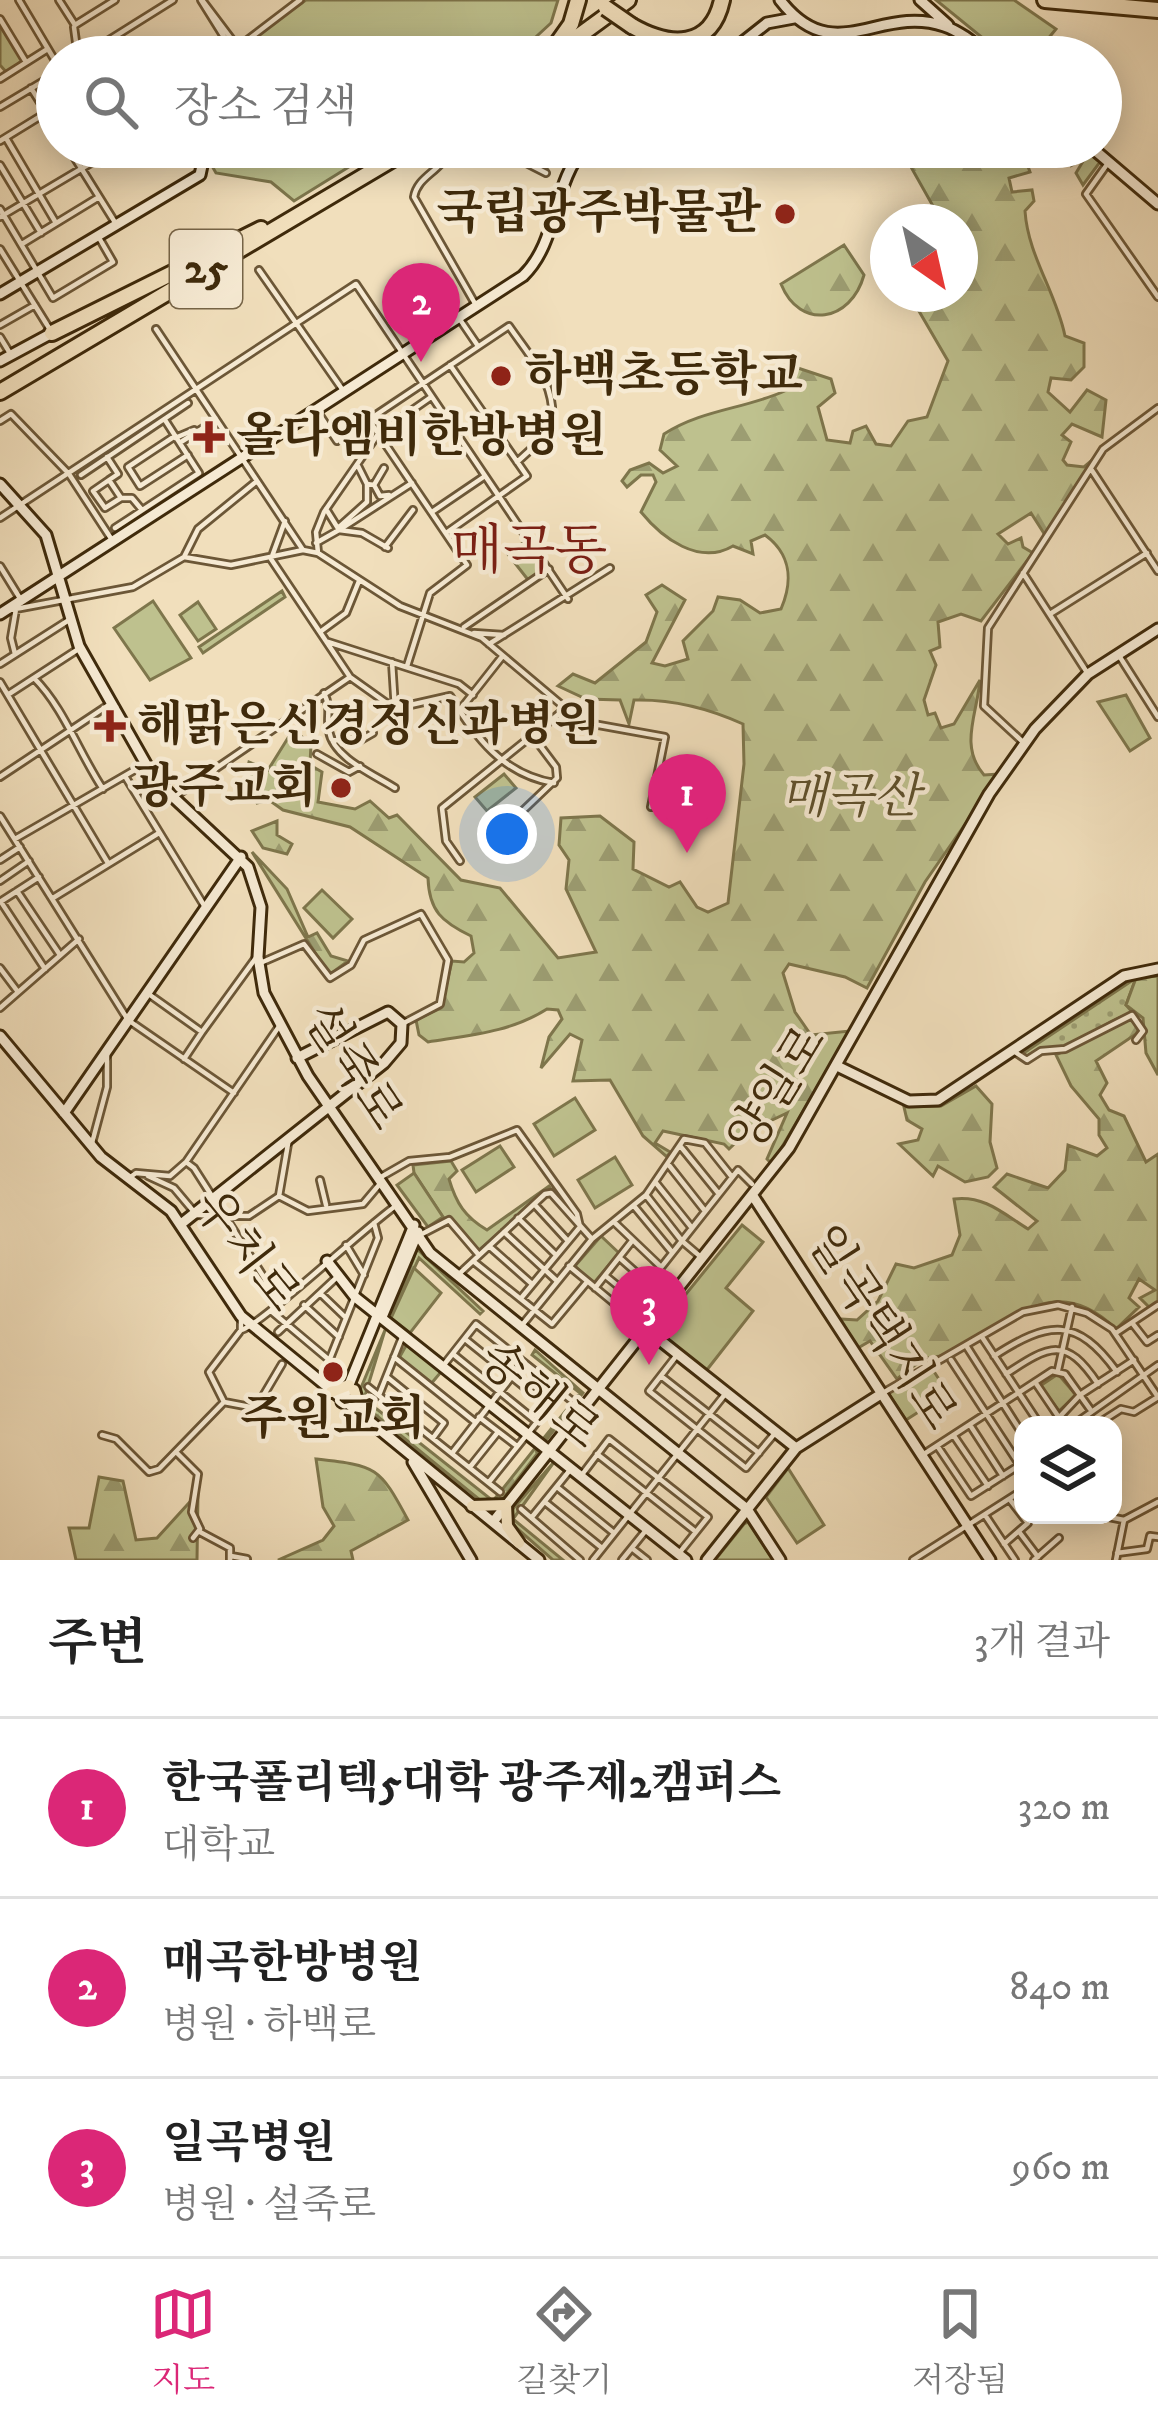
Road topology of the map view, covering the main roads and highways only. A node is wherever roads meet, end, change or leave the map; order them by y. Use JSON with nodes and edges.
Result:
{"nodes":[{"id":1,"x":578,"y":0,"type":"edge"},
{"id":2,"x":628,"y":0,"type":"edge"},
{"id":3,"x":638,"y":0,"type":"edge"},
{"id":4,"x":720,"y":0,"type":"edge"},
{"id":5,"x":778,"y":0,"type":"edge"},
{"id":6,"x":919,"y":0,"type":"edge"},
{"id":7,"x":1045,"y":0,"type":"edge"},
{"id":8,"x":1074,"y":0,"type":"edge"},
{"id":9,"x":602,"y":3,"type":"edge"},
{"id":10,"x":1158,"y":7,"type":"edge"},
{"id":11,"x":791,"y":17,"type":"junction"},
{"id":12,"x":914,"y":21,"type":"junction"},
{"id":13,"x":928,"y":25,"type":"junction"},
{"id":14,"x":952,"y":29,"type":"junction"},
{"id":15,"x":563,"y":36,"type":"edge"},
{"id":16,"x":576,"y":36,"type":"edge"},
{"id":17,"x":589,"y":36,"type":"edge"},
{"id":18,"x":655,"y":36,"type":"edge"},
{"id":19,"x":696,"y":36,"type":"edge"},
{"id":20,"x":751,"y":36,"type":"edge"},
{"id":21,"x":811,"y":36,"type":"edge"},
{"id":22,"x":845,"y":36,"type":"edge"},
{"id":23,"x":955,"y":36,"type":"edge"},
{"id":24,"x":961,"y":36,"type":"edge"},
{"id":25,"x":201,"y":168,"type":"edge"},
{"id":26,"x":364,"y":168,"type":"edge"},
{"id":27,"x":377,"y":168,"type":"edge"},
{"id":28,"x":572,"y":168,"type":"edge"},
{"id":29,"x":1119,"y":168,"type":"edge"},
{"id":30,"x":1158,"y":201,"type":"edge"},
{"id":31,"x":266,"y":226,"type":"junction"},
{"id":32,"x":0,"y":294,"type":"edge"},
{"id":33,"x":52,"y":333,"type":"joint"},
{"id":34,"x":5,"y":358,"type":"edge"},
{"id":35,"x":0,"y":389,"type":"edge"},
{"id":36,"x":0,"y":484,"type":"edge"},
{"id":37,"x":53,"y":551,"type":"junction"},
{"id":38,"x":86,"y":555,"type":"junction"},
{"id":39,"x":58,"y":574,"type":"junction"},
{"id":40,"x":11,"y":608,"type":"edge"},
{"id":41,"x":1158,"y":628,"type":"edge"},
{"id":42,"x":242,"y":857,"type":"junction"},
{"id":43,"x":1158,"y":969,"type":"edge"},
{"id":44,"x":0,"y":1036,"type":"edge"},
{"id":45,"x":297,"y":1058,"type":"junction"},
{"id":46,"x":837,"y":1066,"type":"junction"},
{"id":47,"x":329,"y":1106,"type":"junction"},
{"id":48,"x":64,"y":1113,"type":"junction"},
{"id":49,"x":752,"y":1190,"type":"junction"},
{"id":50,"x":398,"y":1205,"type":"junction"},
{"id":51,"x":181,"y":1224,"type":"junction"},
{"id":52,"x":417,"y":1231,"type":"junction"},
{"id":53,"x":430,"y":1249,"type":"junction"},
{"id":54,"x":404,"y":1255,"type":"junction"},
{"id":55,"x":327,"y":1261,"type":"road end"},
{"id":56,"x":379,"y":1317,"type":"junction"},
{"id":57,"x":646,"y":1329,"type":"junction"},
{"id":58,"x":608,"y":1377,"type":"junction"},
{"id":59,"x":585,"y":1380,"type":"junction"},
{"id":60,"x":352,"y":1387,"type":"junction"},
{"id":61,"x":597,"y":1391,"type":"junction"},
{"id":62,"x":331,"y":1392,"type":"junction"},
{"id":63,"x":881,"y":1394,"type":"junction"},
{"id":64,"x":610,"y":1401,"type":"junction"},
{"id":65,"x":588,"y":1402,"type":"junction"},
{"id":66,"x":345,"y":1404,"type":"junction"},
{"id":67,"x":362,"y":1417,"type":"junction"},
{"id":68,"x":796,"y":1448,"type":"junction"},
{"id":69,"x":549,"y":1451,"type":"junction"},
{"id":70,"x":409,"y":1455,"type":"junction"},
{"id":71,"x":455,"y":1492,"type":"junction"},
{"id":72,"x":506,"y":1505,"type":"junction"},
{"id":73,"x":472,"y":1506,"type":"junction"},
{"id":74,"x":442,"y":1508,"type":"junction"},
{"id":75,"x":747,"y":1509,"type":"junction"},
{"id":76,"x":493,"y":1522,"type":"junction"},
{"id":77,"x":519,"y":1543,"type":"junction"},
{"id":78,"x":683,"y":1558,"type":"edge"},
{"id":79,"x":471,"y":1560,"type":"edge"},
{"id":80,"x":539,"y":1560,"type":"edge"},
{"id":81,"x":707,"y":1560,"type":"edge"},
{"id":82,"x":780,"y":1560,"type":"edge"},
{"id":83,"x":990,"y":1560,"type":"edge"}],
"edges":[{"from":1,"to":15,"type":"highway"},
{"from":2,"to":16,"type":"highway"},
{"from":3,"to":17,"type":"highway"},
{"from":4,"to":19,"type":"highway","bridge":true},
{"from":5,"to":11,"type":"main road"},
{"from":6,"to":12,"type":"main road"},
{"from":6,"to":13,"type":"main road"},
{"from":6,"to":14,"type":"main road"},
{"from":7,"to":10,"type":"highway"},
{"from":8,"to":10,"type":"highway"},
{"from":9,"to":18,"type":"highway","bridge":true},
{"from":11,"to":12,"type":"main road"},
{"from":11,"to":20,"type":"main road"},
{"from":11,"to":21,"type":"main road"},
{"from":12,"to":13,"type":"main road"},
{"from":13,"to":14,"type":"main road"},
{"from":13,"to":22,"type":"main road"},
{"from":13,"to":23,"type":"main road"},
{"from":14,"to":24,"type":"main road"},
{"from":25,"to":32,"type":"main road"},
{"from":26,"to":31,"type":"highway","number":"25"},
{"from":27,"to":35,"type":"highway","number":"25"},
{"from":28,"to":38,"type":"main road"},
{"from":29,"to":30,"type":"main road"},
{"from":31,"to":33,"type":"highway"},
{"from":31,"to":35,"type":"highway","number":"25"},
{"from":33,"to":34,"type":"main road"},
{"from":36,"to":37,"type":"main road"},
{"from":37,"to":38,"type":"main road"},
{"from":37,"to":39,"type":"main road"},
{"from":38,"to":39,"type":"main road"},
{"from":39,"to":40,"type":"main road"},
{"from":39,"to":42,"type":"main road"},
{"from":41,"to":46,"type":"main road","name":"양일로"},
{"from":42,"to":45,"type":"main road","name":"설죽로"},
{"from":42,"to":48,"type":"main road"},
{"from":43,"to":46,"type":"main road"},
{"from":44,"to":48,"type":"main road","name":"우치로"},
{"from":45,"to":47,"type":"main road","name":"설죽로"},
{"from":45,"to":47,"type":"main road"},
{"from":46,"to":49,"type":"main road","name":"양일로"},
{"from":47,"to":50,"type":"main road","name":"설죽로"},
{"from":47,"to":51,"type":"main road"},
{"from":48,"to":51,"type":"main road","name":"우치로"},
{"from":49,"to":57,"type":"main road","name":"양일로"},
{"from":49,"to":63,"type":"main road","name":"일곡택지로"},
{"from":50,"to":52,"type":"main road","name":"설죽로"},
{"from":50,"to":54,"type":"main road"},
{"from":51,"to":62,"type":"main road","name":"우치로"},
{"from":52,"to":53,"type":"main road","name":"설죽로"},
{"from":52,"to":54,"type":"main road","name":"우치로"},
{"from":53,"to":54,"type":"main road"},
{"from":53,"to":59,"type":"main road","name":"설죽로"},
{"from":54,"to":56,"type":"main road","name":"우치로"},
{"from":55,"to":56,"type":"main road","name":"송해로"},
{"from":56,"to":60,"type":"main road","name":"우치로"},
{"from":56,"to":69,"type":"main road","name":"송해로"},
{"from":57,"to":58,"type":"main road","name":"양일로"},
{"from":57,"to":68,"type":"main road"},
{"from":58,"to":59,"type":"main road"},
{"from":58,"to":61,"type":"main road","name":"양일로"},
{"from":58,"to":64,"type":"main road"},
{"from":59,"to":61,"type":"main road","name":"설죽로"},
{"from":59,"to":65,"type":"main road"},
{"from":60,"to":62,"type":"main road"},
{"from":60,"to":66,"type":"main road","name":"우치로"},
{"from":60,"to":67,"type":"main road"},
{"from":61,"to":64,"type":"main road","name":"설죽로"},
{"from":61,"to":65,"type":"main road","name":"양일로"},
{"from":62,"to":66,"type":"main road","name":"우치로"},
{"from":63,"to":68,"type":"main road"},
{"from":63,"to":83,"type":"main road","name":"일곡택지로"},
{"from":64,"to":65,"type":"main road"},
{"from":64,"to":75,"type":"main road","name":"설죽로"},
{"from":65,"to":69,"type":"main road","name":"양일로"},
{"from":66,"to":67,"type":"main road","name":"우치로"},
{"from":67,"to":70,"type":"main road","name":"우치로"},
{"from":68,"to":75,"type":"main road"},
{"from":69,"to":72,"type":"main road","name":"양일로"},
{"from":69,"to":78,"type":"main road","name":"송해로"},
{"from":70,"to":71,"type":"main road","name":"우치로"},
{"from":70,"to":74,"type":"main road"},
{"from":71,"to":73,"type":"main road","name":"우치로"},
{"from":71,"to":74,"type":"main road"},
{"from":72,"to":73,"type":"main road"},
{"from":72,"to":76,"type":"main road","name":"양일로"},
{"from":72,"to":77,"type":"main road"},
{"from":73,"to":76,"type":"main road","name":"우치로"},
{"from":74,"to":79,"type":"main road"},
{"from":75,"to":81,"type":"main road"},
{"from":75,"to":82,"type":"main road","name":"설죽로"},
{"from":76,"to":77,"type":"main road","name":"우치로"},
{"from":77,"to":80,"type":"main road","name":"우치로"}]}
